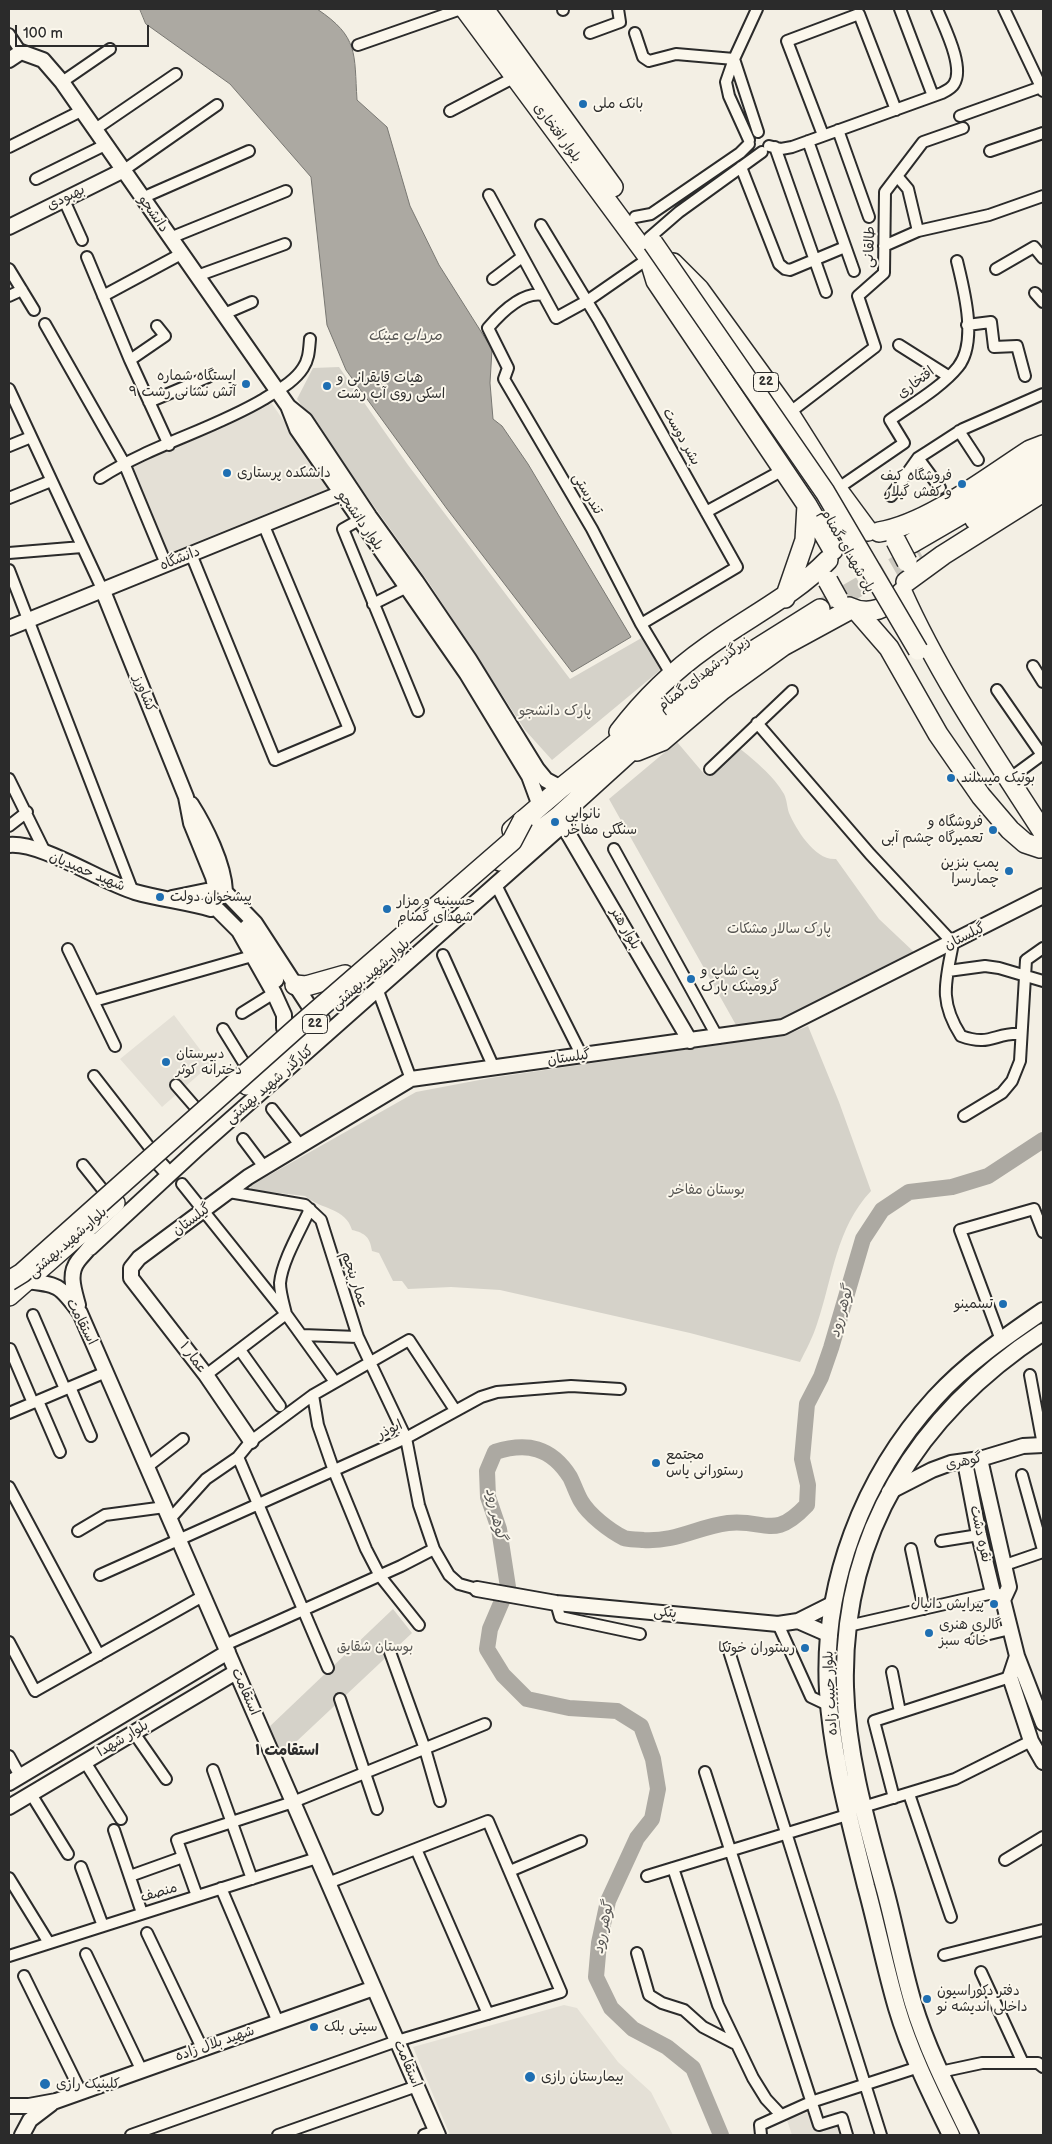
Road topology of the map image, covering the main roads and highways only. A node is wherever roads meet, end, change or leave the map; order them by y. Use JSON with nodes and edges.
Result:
{"nodes":[{"id":1,"x":465,"y":9,"type":"edge"},
{"id":2,"x":485,"y":9,"type":"edge"},
{"id":3,"x":650,"y":246,"type":"junction"},
{"id":4,"x":794,"y":421,"type":"junction"},
{"id":5,"x":765,"y":443,"type":"junction"},
{"id":6,"x":1043,"y":444,"type":"edge"},
{"id":7,"x":1039,"y":474,"type":"edge"},
{"id":8,"x":837,"y":489,"type":"junction"},
{"id":9,"x":807,"y":505,"type":"junction"},
{"id":10,"x":873,"y":531,"type":"junction"},
{"id":11,"x":909,"y":549,"type":"junction"},
{"id":12,"x":831,"y":555,"type":"junction"},
{"id":13,"x":904,"y":587,"type":"junction"},
{"id":14,"x":784,"y":598,"type":"junction"},
{"id":15,"x":848,"y":606,"type":"junction"},
{"id":16,"x":919,"y":630,"type":"junction"},
{"id":17,"x":889,"y":648,"type":"junction"},
{"id":18,"x":624,"y":756,"type":"junction"},
{"id":19,"x":599,"y":757,"type":"junction"},
{"id":20,"x":523,"y":820,"type":"junction"},
{"id":21,"x":1042,"y":841,"type":"edge"},
{"id":22,"x":345,"y":975,"type":"junction"},
{"id":23,"x":295,"y":985,"type":"road end"},
{"id":24,"x":315,"y":1013,"type":"junction"},
{"id":25,"x":186,"y":1127,"type":"junction"},
{"id":26,"x":162,"y":1155,"type":"junction"},
{"id":27,"x":14,"y":1279,"type":"edge"},
{"id":28,"x":9,"y":1296,"type":"edge"},
{"id":29,"x":1043,"y":1300,"type":"edge"},
{"id":30,"x":1043,"y":1311,"type":"edge"},
{"id":31,"x":1043,"y":1332,"type":"edge"},
{"id":32,"x":1043,"y":1337,"type":"edge"},
{"id":33,"x":1004,"y":1338,"type":"junction"},
{"id":34,"x":1018,"y":1348,"type":"junction"},
{"id":35,"x":876,"y":1857,"type":"junction"},
{"id":36,"x":860,"y":1860,"type":"junction"},
{"id":37,"x":888,"y":1901,"type":"junction"},
{"id":38,"x":872,"y":1906,"type":"junction"},
{"id":39,"x":951,"y":2135,"type":"edge"},
{"id":40,"x":970,"y":2135,"type":"edge"}],
"edges":[{"from":1,"to":3,"type":"highway","name":"بلوار افتخاری","number":"22"},
{"from":2,"to":3,"type":"highway","name":"بلوار افتخاری","number":"22"},
{"from":3,"to":4,"type":"highway","number":"22"},
{"from":3,"to":5,"type":"highway","number":"22"},
{"from":3,"to":21,"type":"highway","name":"پل شهدای گمنام","bridge":true},
{"from":4,"to":5,"type":"highway"},
{"from":4,"to":8,"type":"highway","number":"22"},
{"from":5,"to":9,"type":"highway","number":"22"},
{"from":6,"to":10,"type":"highway"},
{"from":7,"to":11,"type":"highway"},
{"from":7,"to":13,"type":"highway"},
{"from":8,"to":9,"type":"highway"},
{"from":8,"to":10,"type":"highway","number":"22"},
{"from":9,"to":12,"type":"highway","number":"22"},
{"from":9,"to":14,"type":"highway"},
{"from":10,"to":11,"type":"highway","number":"22"},
{"from":10,"to":12,"type":"highway","number":"22"},
{"from":11,"to":13,"type":"highway"},
{"from":12,"to":14,"type":"highway","number":"22"},
{"from":12,"to":15,"type":"highway","bridge":true},
{"from":13,"to":15,"type":"highway","number":"22"},
{"from":13,"to":16,"type":"highway"},
{"from":14,"to":19,"type":"highway","number":"22"},
{"from":15,"to":17,"type":"highway"},
{"from":15,"to":18,"type":"highway","number":"22"},
{"from":16,"to":17,"type":"highway"},
{"from":16,"to":21,"type":"highway"},
{"from":17,"to":21,"type":"highway"},
{"from":18,"to":19,"type":"highway","name":"زیرگذر شهدای گمنام"},
{"from":18,"to":24,"type":"highway","name":"بلوار شهید بهشتی","number":"22"},
{"from":19,"to":20,"type":"highway","name":"بلوار شهید بهشتی","number":"22"},
{"from":20,"to":22,"type":"highway","name":"بلوار شهید بهشتی","number":"22"},
{"from":20,"to":27,"type":"highway","bridge":true},
{"from":22,"to":23,"type":"highway"},
{"from":22,"to":24,"type":"highway","name":"بلوار شهید بهشتی","number":"22"},
{"from":24,"to":25,"type":"highway","name":"بلوار شهید بهشتی","number":"22"},
{"from":24,"to":25,"type":"highway","name":"بلوار شهید بهشتی","number":"22"},
{"from":25,"to":26,"type":"highway","name":"بلوار شهید بهشتی","number":"22"},
{"from":26,"to":27,"type":"highway","name":"بلوار شهید بهشتی","number":"22"},
{"from":26,"to":27,"type":"highway","name":"بلوار شهید بهشتی","number":"22"},
{"from":27,"to":28,"type":"highway","name":"بلوار شهید بهشتی","number":"22"},
{"from":29,"to":33,"type":"main road"},
{"from":30,"to":33,"type":"main road","name":"بلوار حبیب زاده"},
{"from":31,"to":34,"type":"main road","name":"بلوار حبیب زاده"},
{"from":32,"to":34,"type":"main road"},
{"from":33,"to":36,"type":"main road","name":"بلوار حبیب زاده"},
{"from":34,"to":35,"type":"main road","name":"بلوار حبیب زاده"},
{"from":35,"to":36,"type":"main road"},
{"from":35,"to":37,"type":"main road","name":"بلوار حبیب زاده"},
{"from":36,"to":38,"type":"main road","name":"بلوار حبیب زاده"},
{"from":37,"to":38,"type":"main road"},
{"from":37,"to":40,"type":"main road","name":"بلوار حبیب زاده"},
{"from":38,"to":39,"type":"main road","name":"بلوار حبیب زاده"}]}
